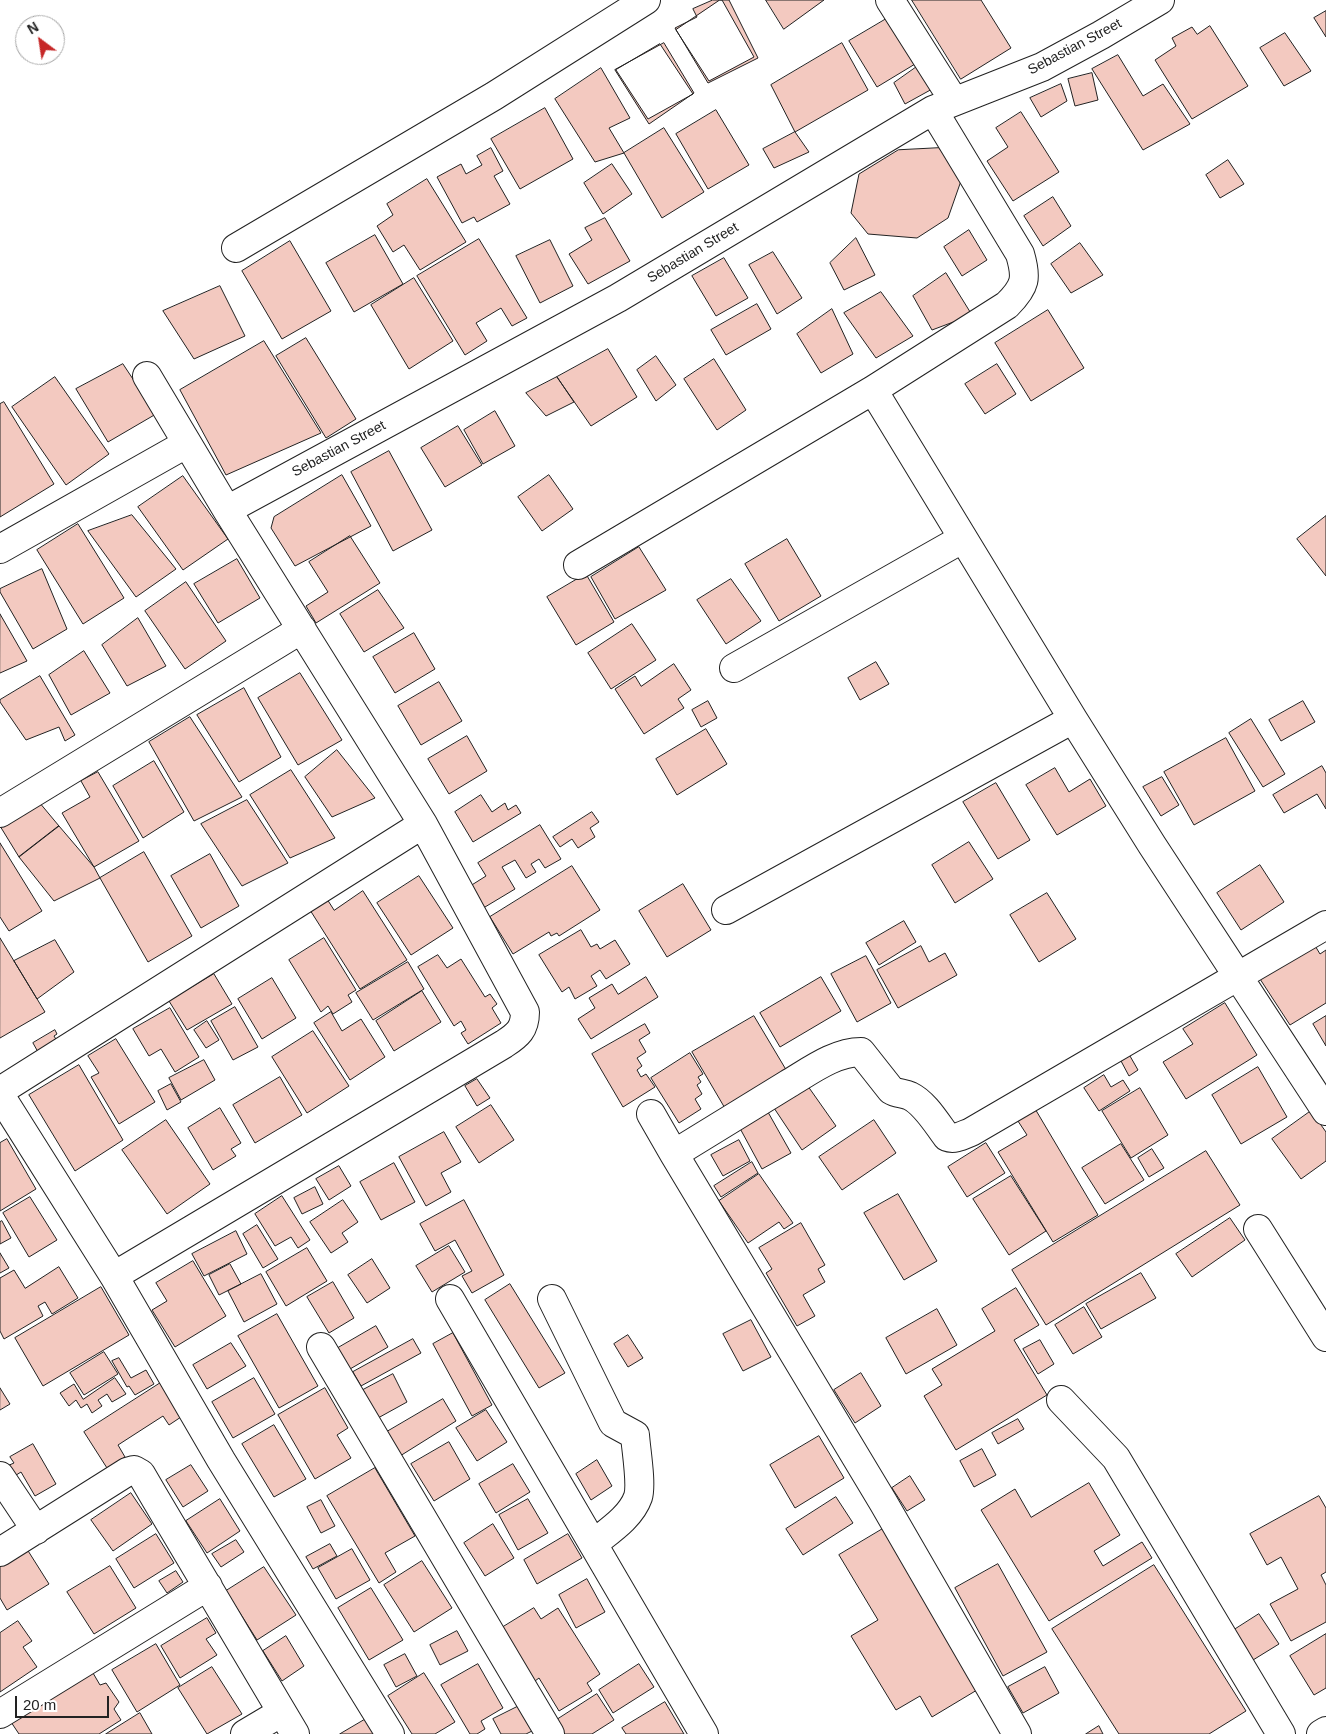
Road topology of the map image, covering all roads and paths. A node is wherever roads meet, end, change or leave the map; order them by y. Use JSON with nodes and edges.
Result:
{"nodes":[{"id":1,"x":646,"y":0,"type":"edge"},
{"id":2,"x":890,"y":0,"type":"edge"},
{"id":3,"x":1160,"y":0,"type":"edge"},
{"id":4,"x":943,"y":105,"type":"junction"},
{"id":5,"x":236,"y":248,"type":"dead end"},
{"id":6,"x":147,"y":376,"type":"dead end"},
{"id":7,"x":872,"y":390,"type":"junction"},
{"id":8,"x":186,"y":444,"type":"junction"},
{"id":9,"x":227,"y":510,"type":"junction"},
{"id":10,"x":962,"y":539,"type":"junction"},
{"id":11,"x":0,"y":549,"type":"edge"},
{"id":12,"x":578,"y":564,"type":"dead end"},
{"id":13,"x":302,"y":629,"type":"junction"},
{"id":14,"x":734,"y":668,"type":"dead end"},
{"id":15,"x":1073,"y":720,"type":"junction"},
{"id":16,"x":0,"y":813,"type":"edge"},
{"id":17,"x":423,"y":824,"type":"junction"},
{"id":18,"x":726,"y":910,"type":"dead end"},
{"id":19,"x":1326,"y":926,"type":"edge"},
{"id":20,"x":1238,"y":978,"type":"junction"},
{"id":21,"x":0,"y":1091,"type":"edge"},
{"id":22,"x":0,"y":1095,"type":"edge"},
{"id":23,"x":1326,"y":1111,"type":"edge"},
{"id":24,"x":651,"y":1114,"type":"dead end"},
{"id":25,"x":674,"y":1154,"type":"junction"},
{"id":26,"x":1258,"y":1229,"type":"dead end"},
{"id":27,"x":114,"y":1276,"type":"junction"},
{"id":28,"x":450,"y":1299,"type":"dead end"},
{"id":29,"x":552,"y":1299,"type":"dead end"},
{"id":30,"x":1326,"y":1337,"type":"edge"},
{"id":31,"x":321,"y":1347,"type":"dead end"},
{"id":32,"x":1061,"y":1400,"type":"dead end"},
{"id":33,"x":0,"y":1476,"type":"edge"},
{"id":34,"x":36,"y":1530,"type":"junction"},
{"id":35,"x":593,"y":1544,"type":"junction"},
{"id":36,"x":0,"y":1552,"type":"edge"},
{"id":37,"x":208,"y":1586,"type":"junction"},
{"id":38,"x":0,"y":1714,"type":"edge"},
{"id":39,"x":289,"y":1723,"type":"edge"},
{"id":40,"x":1326,"y":1731,"type":"edge"},
{"id":41,"x":246,"y":1734,"type":"edge"},
{"id":42,"x":390,"y":1734,"type":"edge"},
{"id":43,"x":550,"y":1734,"type":"edge"},
{"id":44,"x":704,"y":1734,"type":"edge"},
{"id":45,"x":1017,"y":1734,"type":"edge"},
{"id":46,"x":1281,"y":1734,"type":"edge"},
{"id":47,"x":1321,"y":1734,"type":"edge"}],
"edges":[{"from":1,"to":5,"type":"street"},
{"from":2,"to":4,"type":"street"},
{"from":3,"to":4,"type":"street","name":"Sebastian Street"},
{"from":4,"to":7,"type":"street"},
{"from":4,"to":9,"type":"street","name":"Sebastian Street"},
{"from":6,"to":8,"type":"street"},
{"from":7,"to":10,"type":"street"},
{"from":7,"to":12,"type":"street"},
{"from":8,"to":9,"type":"street"},
{"from":8,"to":11,"type":"street"},
{"from":9,"to":13,"type":"street"},
{"from":10,"to":14,"type":"street"},
{"from":10,"to":15,"type":"street"},
{"from":13,"to":16,"type":"street"},
{"from":13,"to":17,"type":"street"},
{"from":15,"to":18,"type":"street"},
{"from":15,"to":20,"type":"street"},
{"from":17,"to":21,"type":"street"},
{"from":17,"to":27,"type":"street"},
{"from":19,"to":20,"type":"street"},
{"from":20,"to":23,"type":"street"},
{"from":20,"to":25,"type":"street"},
{"from":22,"to":27,"type":"street"},
{"from":24,"to":25,"type":"street"},
{"from":25,"to":45,"type":"street"},
{"from":26,"to":30,"type":"street"},
{"from":27,"to":42,"type":"street"},
{"from":28,"to":35,"type":"street"},
{"from":29,"to":35,"type":"street"},
{"from":31,"to":43,"type":"street"},
{"from":32,"to":46,"type":"street"},
{"from":33,"to":34,"type":"street"},
{"from":34,"to":36,"type":"street"},
{"from":34,"to":37,"type":"street"},
{"from":35,"to":44,"type":"street"},
{"from":37,"to":38,"type":"street"},
{"from":37,"to":39,"type":"street"},
{"from":39,"to":41,"type":"street"},
{"from":40,"to":47,"type":"street"}]}
